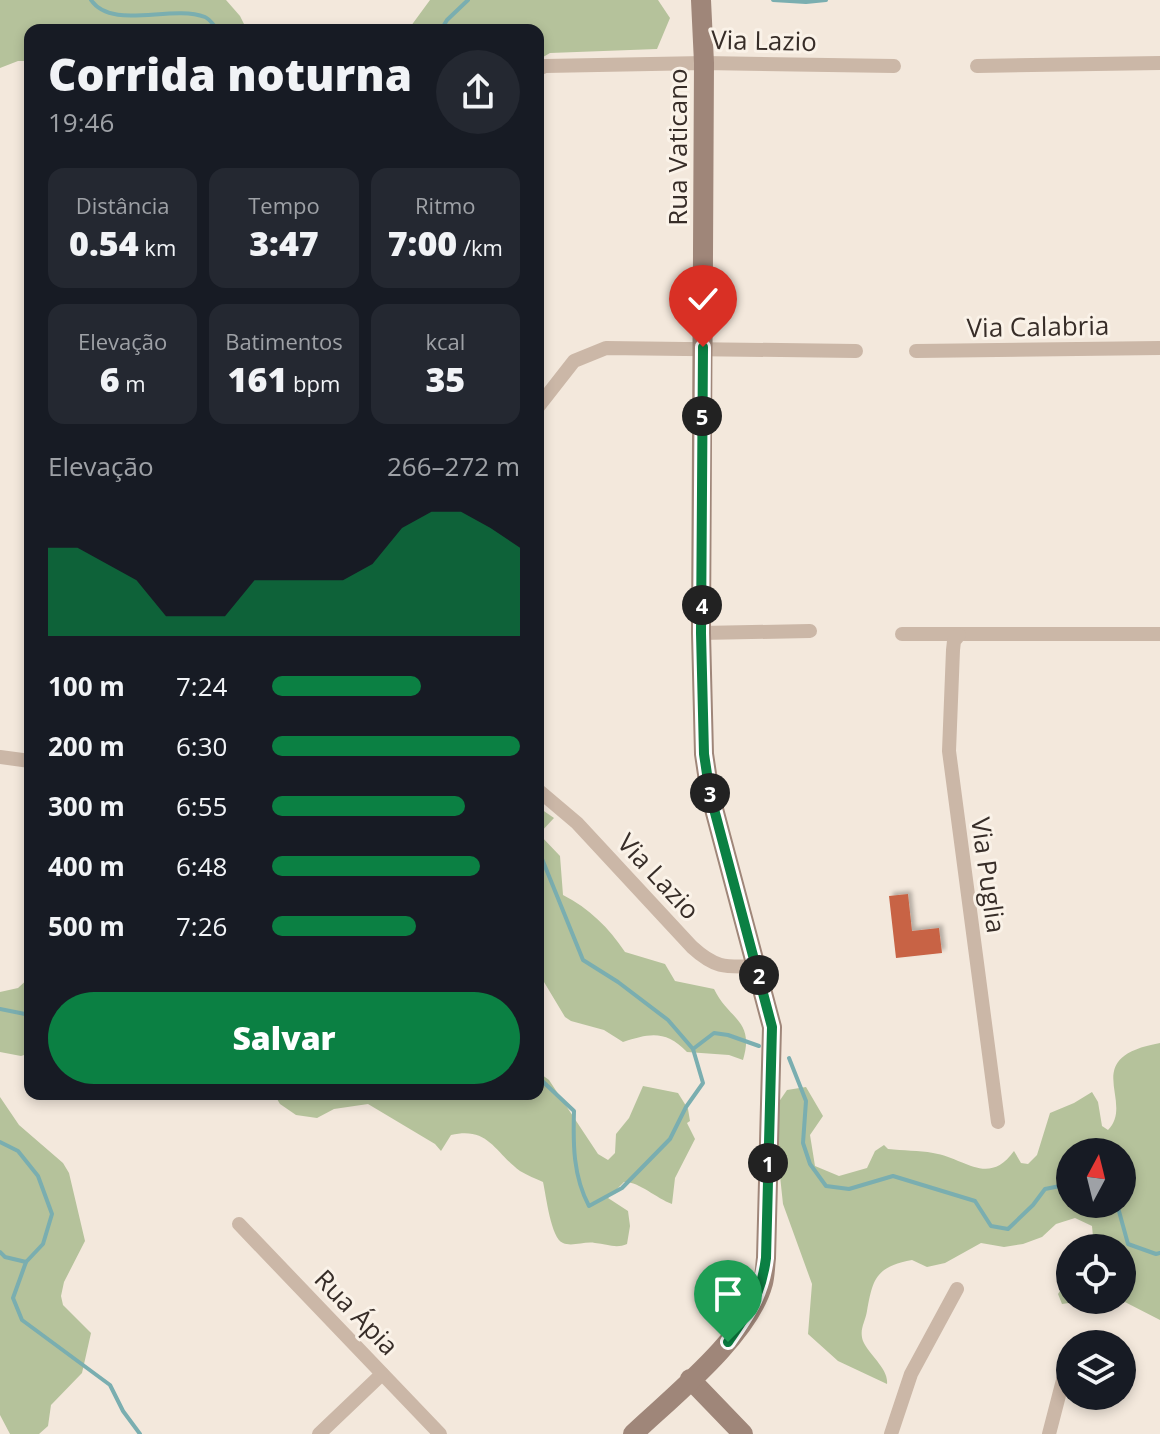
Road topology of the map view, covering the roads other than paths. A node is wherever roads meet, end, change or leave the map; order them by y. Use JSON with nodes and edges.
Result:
{"nodes":[{"id":1,"x":701,"y":0,"type":"edge"},
{"id":2,"x":704,"y":63,"type":"junction"},
{"id":3,"x":1160,"y":63,"type":"edge"},
{"id":4,"x":544,"y":66,"type":"edge"},
{"id":5,"x":894,"y":66,"type":"dead end"},
{"id":6,"x":977,"y":66,"type":"dead end"},
{"id":7,"x":703,"y":347,"type":"junction"},
{"id":8,"x":1160,"y":348,"type":"edge"},
{"id":9,"x":856,"y":351,"type":"dead end"},
{"id":10,"x":916,"y":351,"type":"dead end"},
{"id":11,"x":544,"y":399,"type":"edge"},
{"id":12,"x":810,"y":631,"type":"dead end"},
{"id":13,"x":701,"y":633,"type":"junction"},
{"id":14,"x":902,"y":634,"type":"dead end"},
{"id":15,"x":1160,"y":634,"type":"edge"},
{"id":16,"x":959,"y":635,"type":"junction"},
{"id":17,"x":0,"y":757,"type":"edge"},
{"id":18,"x":24,"y":760,"type":"edge"},
{"id":19,"x":544,"y":795,"type":"edge"},
{"id":20,"x":757,"y":966,"type":"junction"},
{"id":21,"x":998,"y":1122,"type":"dead end"},
{"id":22,"x":239,"y":1224,"type":"dead end"},
{"id":23,"x":957,"y":1289,"type":"dead end"},
{"id":24,"x":382,"y":1374,"type":"junction"},
{"id":25,"x":690,"y":1379,"type":"junction"},
{"id":26,"x":1056,"y":1407,"type":"edge"},
{"id":27,"x":319,"y":1434,"type":"edge"},
{"id":28,"x":440,"y":1434,"type":"edge"},
{"id":29,"x":633,"y":1434,"type":"edge"},
{"id":30,"x":743,"y":1434,"type":"edge"},
{"id":31,"x":891,"y":1434,"type":"edge"},
{"id":32,"x":1049,"y":1434,"type":"edge"}],
"edges":[{"from":1,"to":2,"type":"street","name":"Rua Vaticano"},
{"from":2,"to":4,"type":"street","name":"Via Lazio"},
{"from":2,"to":5,"type":"street","name":"Via Lazio"},
{"from":2,"to":7,"type":"street","name":"Rua Vaticano"},
{"from":3,"to":6,"type":"street"},
{"from":7,"to":9,"type":"street"},
{"from":7,"to":11,"type":"street"},
{"from":7,"to":13,"type":"street","name":"Rua Vaticano"},
{"from":8,"to":10,"type":"street","name":"Via Calabria"},
{"from":12,"to":13,"type":"street"},
{"from":13,"to":20,"type":"street","name":"Rua Vaticano"},
{"from":14,"to":16,"type":"street"},
{"from":15,"to":16,"type":"street"},
{"from":16,"to":21,"type":"street","name":"Via Puglia"},
{"from":17,"to":18,"type":"street"},
{"from":19,"to":20,"type":"street","name":"Via Lazio"},
{"from":20,"to":25,"type":"street","name":"Rua Vaticano"},
{"from":22,"to":24,"type":"street","name":"Rua Ápia"},
{"from":23,"to":31,"type":"street"},
{"from":24,"to":27,"type":"street"},
{"from":24,"to":28,"type":"street","name":"Rua Ápia"},
{"from":25,"to":29,"type":"street","name":"Rua Vaticano"},
{"from":25,"to":30,"type":"street"},
{"from":26,"to":32,"type":"street"}]}
